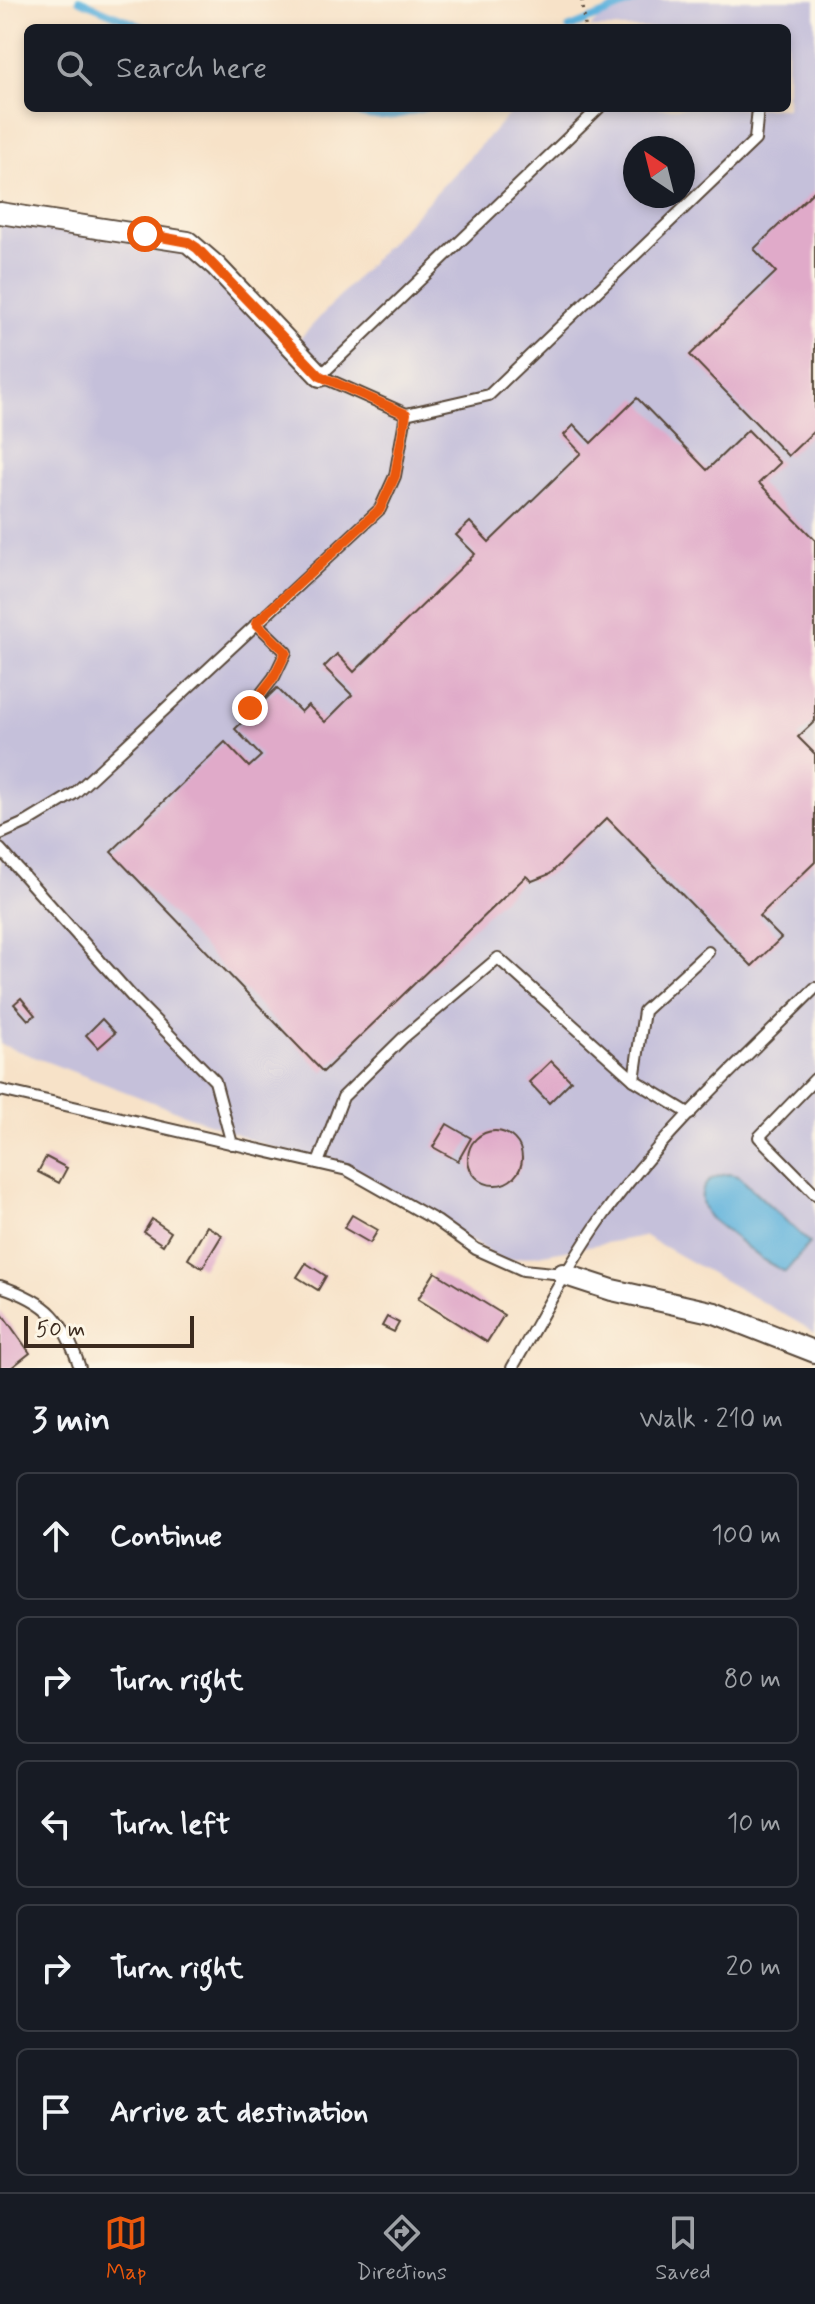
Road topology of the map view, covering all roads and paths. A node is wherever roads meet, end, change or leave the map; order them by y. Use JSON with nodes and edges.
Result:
{"nodes":[{"id":1,"x":582,"y":2,"type":"edge"},
{"id":2,"x":585,"y":24,"type":"edge"},
{"id":3,"x":595,"y":112,"type":"edge"},
{"id":4,"x":758,"y":112,"type":"edge"},
{"id":5,"x":0,"y":213,"type":"edge"},
{"id":6,"x":320,"y":376,"type":"junction"},
{"id":7,"x":406,"y":414,"type":"junction"},
{"id":8,"x":256,"y":623,"type":"junction"},
{"id":9,"x":250,"y":708,"type":"dead end"},
{"id":10,"x":0,"y":834,"type":"edge"},
{"id":11,"x":0,"y":849,"type":"edge"},
{"id":12,"x":708,"y":952,"type":"dead end"},
{"id":13,"x":815,"y":988,"type":"edge"},
{"id":14,"x":815,"y":1079,"type":"edge"},
{"id":15,"x":634,"y":1080,"type":"junction"},
{"id":16,"x":0,"y":1090,"type":"edge"},
{"id":17,"x":690,"y":1114,"type":"junction"},
{"id":18,"x":232,"y":1144,"type":"junction"},
{"id":19,"x":318,"y":1163,"type":"junction"},
{"id":20,"x":815,"y":1194,"type":"edge"},
{"id":21,"x":563,"y":1274,"type":"junction"},
{"id":22,"x":0,"y":1286,"type":"edge"},
{"id":23,"x":815,"y":1352,"type":"edge"},
{"id":24,"x":80,"y":1368,"type":"edge"},
{"id":25,"x":512,"y":1368,"type":"edge"}],
"edges":[{"from":1,"to":2,"type":"path"},
{"from":3,"to":6,"type":"lane"},
{"from":4,"to":7,"type":"lane"},
{"from":5,"to":6,"type":"street"},
{"from":6,"to":7,"type":"lane"},
{"from":7,"to":8,"type":"lane"},
{"from":8,"to":9,"type":"lane"},
{"from":8,"to":10,"type":"lane"},
{"from":11,"to":18,"type":"lane"},
{"from":12,"to":15,"type":"lane"},
{"from":13,"to":17,"type":"lane"},
{"from":14,"to":20,"type":"lane"},
{"from":15,"to":17,"type":"lane"},
{"from":15,"to":19,"type":"lane"},
{"from":16,"to":18,"type":"lane"},
{"from":17,"to":21,"type":"lane"},
{"from":18,"to":19,"type":"lane"},
{"from":19,"to":21,"type":"lane"},
{"from":21,"to":23,"type":"street"},
{"from":21,"to":25,"type":"lane"},
{"from":22,"to":24,"type":"lane"}]}
